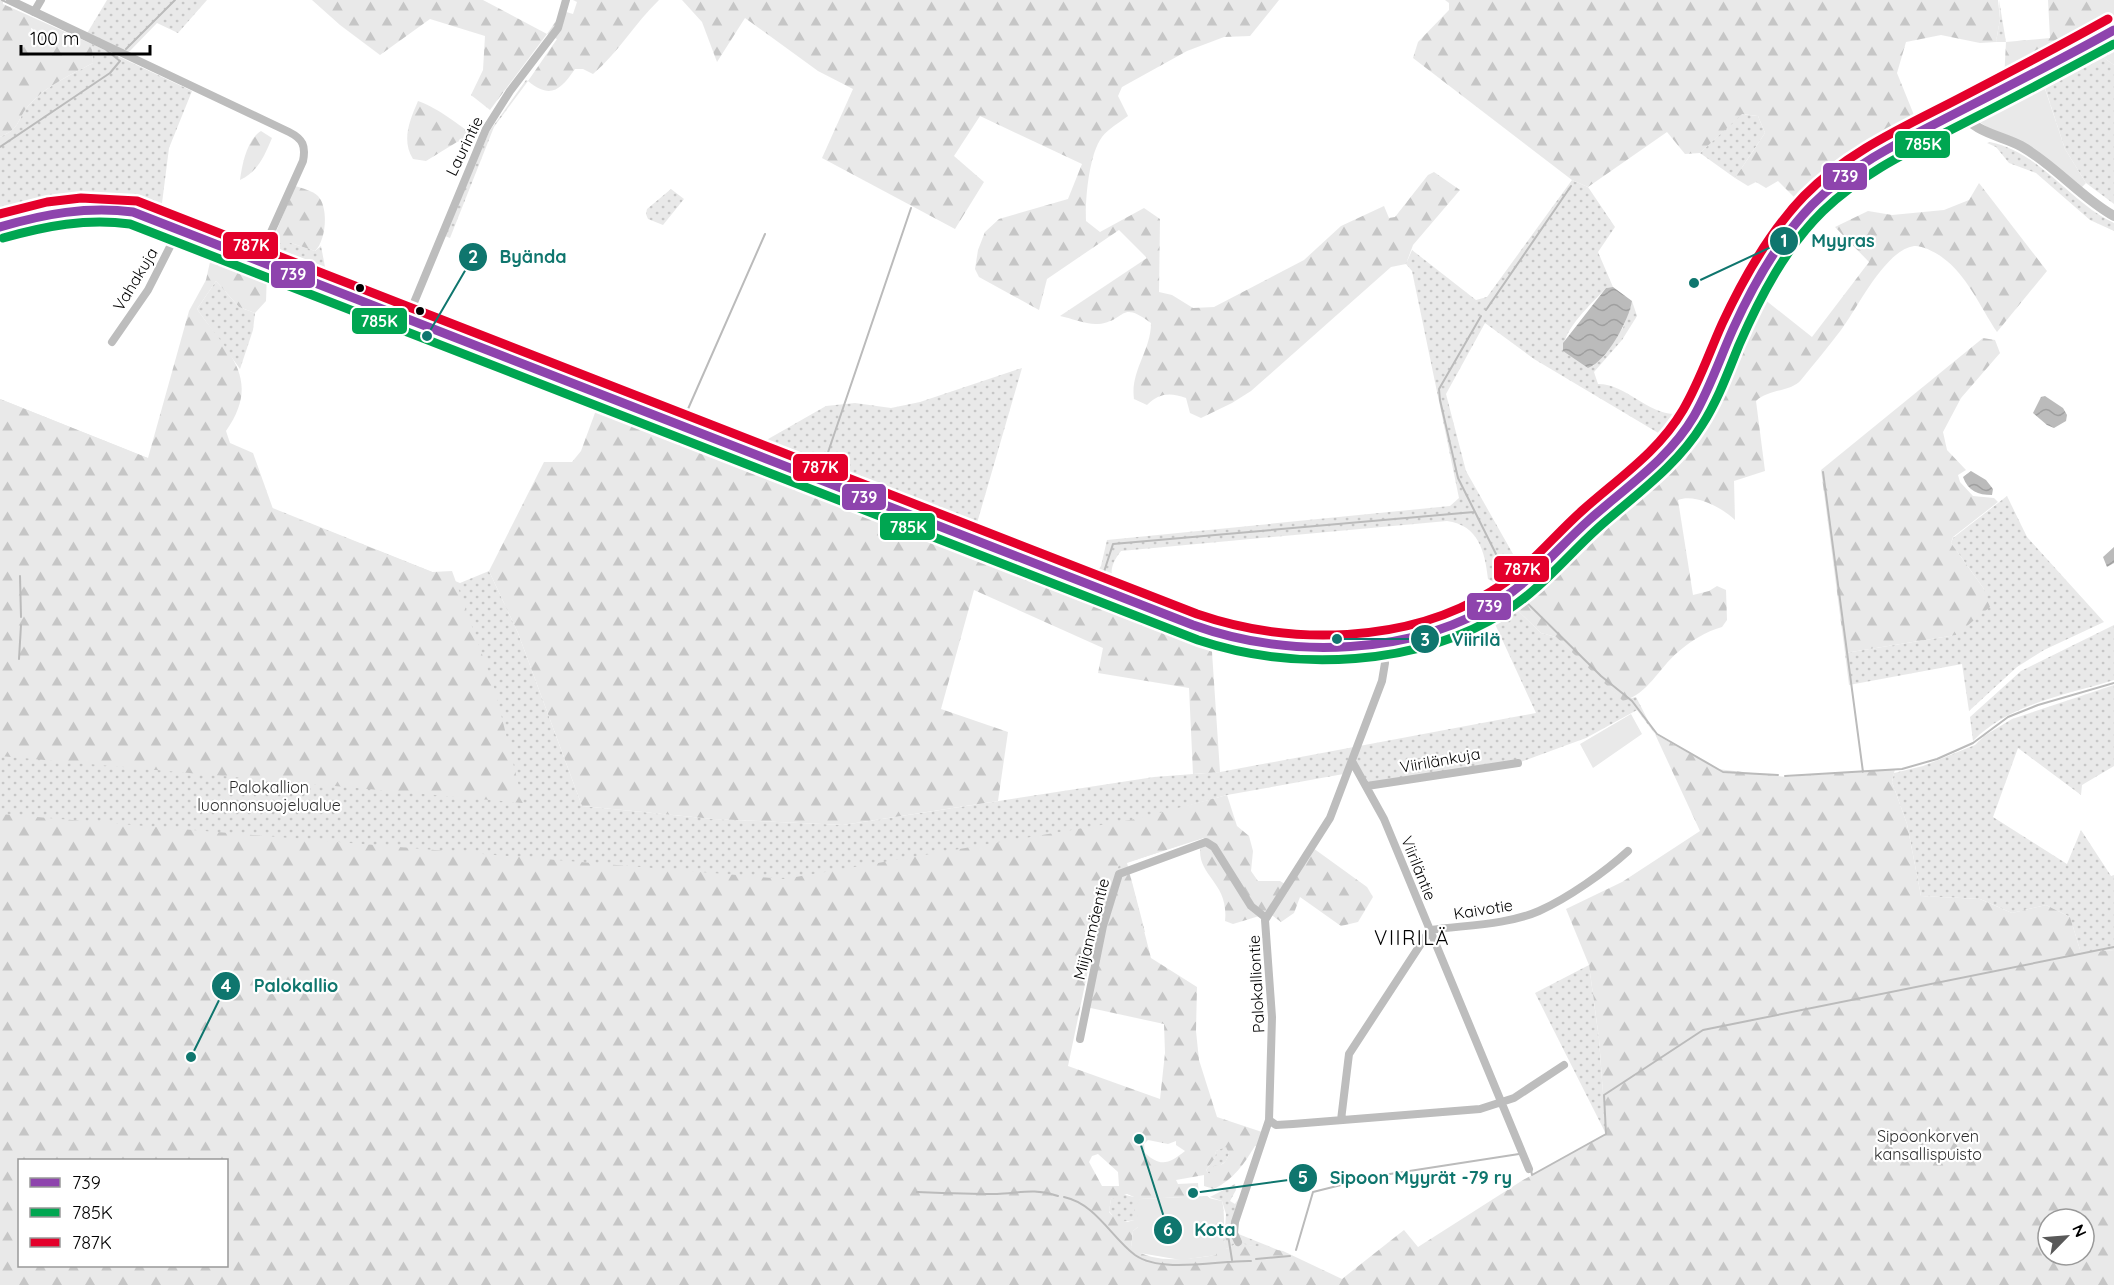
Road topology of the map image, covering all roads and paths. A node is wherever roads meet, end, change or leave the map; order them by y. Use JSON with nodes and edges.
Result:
{"nodes":[{"id":1,"x":11,"y":0,"type":"edge"},
{"id":2,"x":41,"y":0,"type":"edge"},
{"id":3,"x":566,"y":0,"type":"edge"},
{"id":4,"x":34,"y":12,"type":"junction"},
{"id":5,"x":2114,"y":30,"type":"edge"},
{"id":6,"x":1962,"y":111,"type":"junction"},
{"id":7,"x":2114,"y":216,"type":"edge"},
{"id":8,"x":0,"y":227,"type":"edge"},
{"id":9,"x":179,"y":229,"type":"junction"},
{"id":10,"x":258,"y":261,"type":"junction"},
{"id":11,"x":408,"y":317,"type":"junction"},
{"id":12,"x":112,"y":342,"type":"dead end"},
{"id":13,"x":1384,"y":642,"type":"junction"},
{"id":14,"x":1353,"y":763,"type":"junction"},
{"id":15,"x":1518,"y":763,"type":"dead end"},
{"id":16,"x":1367,"y":786,"type":"junction"},
{"id":17,"x":1628,"y":851,"type":"dead end"},
{"id":18,"x":1266,"y":918,"type":"junction"},
{"id":19,"x":1430,"y":930,"type":"junction"},
{"id":20,"x":1080,"y":1039,"type":"dead end"},
{"id":21,"x":1564,"y":1065,"type":"dead end"},
{"id":22,"x":1502,"y":1103,"type":"junction"},
{"id":23,"x":1269,"y":1120,"type":"junction"},
{"id":24,"x":1341,"y":1120,"type":"junction"},
{"id":25,"x":1529,"y":1169,"type":"dead end"},
{"id":26,"x":1238,"y":1242,"type":"dead end"}],
"edges":[{"from":1,"to":4,"type":"street"},
{"from":2,"to":4,"type":"street"},
{"from":3,"to":11,"type":"street","name":"Laurintie"},
{"from":4,"to":10,"type":"street"},
{"from":5,"to":6,"type":"street"},
{"from":6,"to":7,"type":"street"},
{"from":6,"to":13,"type":"street"},
{"from":8,"to":9,"type":"street"},
{"from":9,"to":10,"type":"street"},
{"from":9,"to":12,"type":"street","name":"Vahakuja"},
{"from":10,"to":11,"type":"street"},
{"from":11,"to":13,"type":"street"},
{"from":13,"to":14,"type":"street"},
{"from":14,"to":16,"type":"street","name":"Viiriläntie"},
{"from":14,"to":18,"type":"street","name":"Palokalliontie"},
{"from":15,"to":16,"type":"street","name":"Viirilänkuja"},
{"from":16,"to":19,"type":"street","name":"Viiriläntie"},
{"from":17,"to":19,"type":"street","name":"Kaivotie"},
{"from":18,"to":20,"type":"street","name":"Miijanmäentie"},
{"from":18,"to":23,"type":"street","name":"Palokalliontie"},
{"from":19,"to":22,"type":"street","name":"Viiriläntie"},
{"from":19,"to":24,"type":"street"},
{"from":21,"to":22,"type":"street"},
{"from":22,"to":24,"type":"street"},
{"from":22,"to":25,"type":"street","name":"Viiriläntie"},
{"from":23,"to":24,"type":"street"},
{"from":23,"to":26,"type":"street","name":"Palokalliontie"}]}
